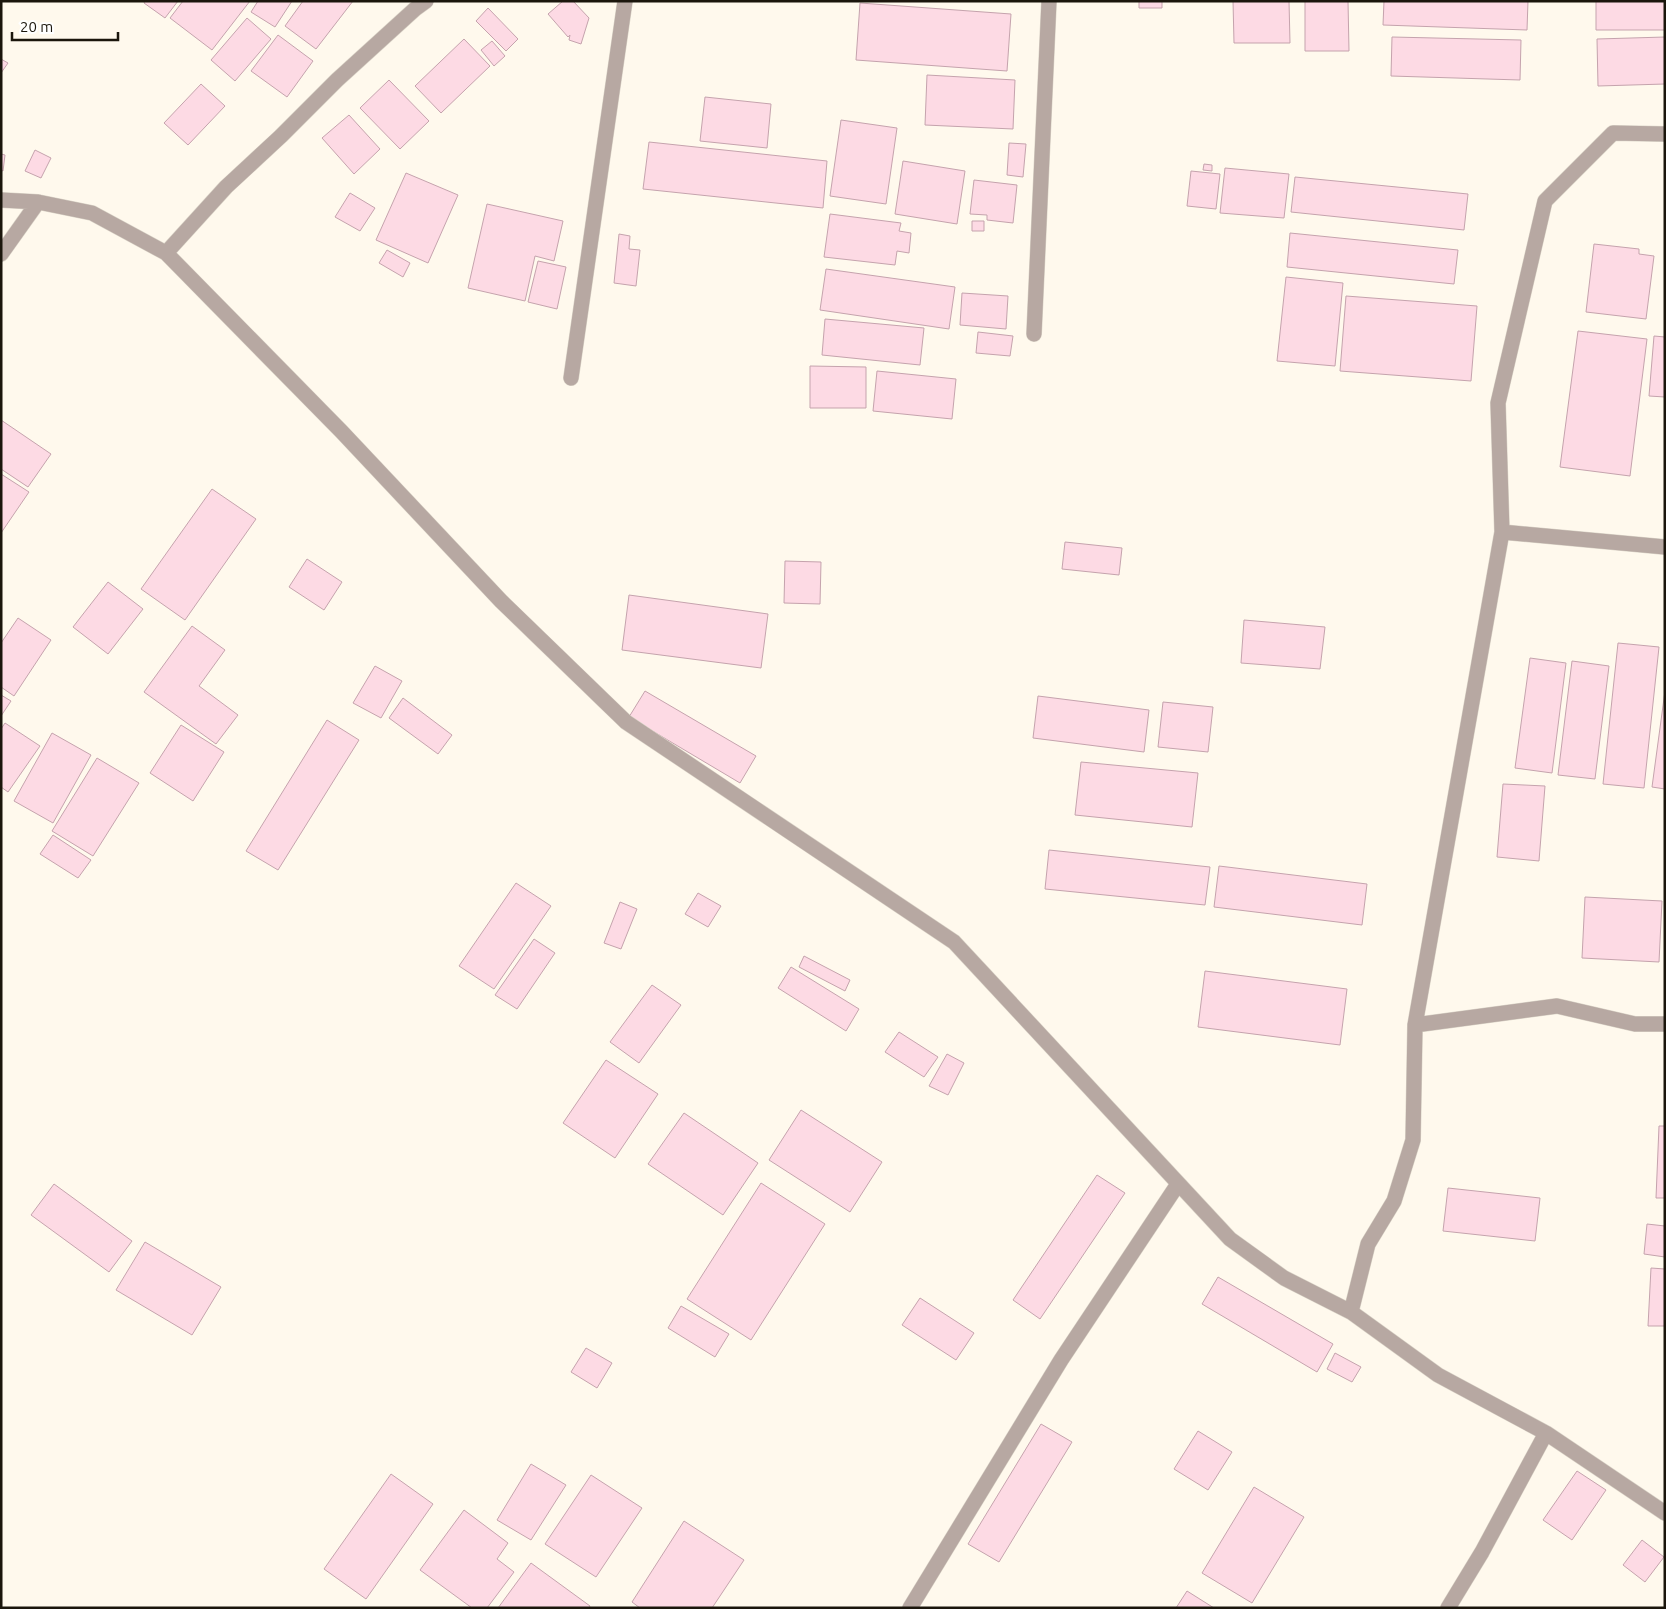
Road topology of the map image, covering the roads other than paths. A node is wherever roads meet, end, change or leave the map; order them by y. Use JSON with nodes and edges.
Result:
{"nodes":[{"id":1,"x":426,"y":1,"type":"edge"},
{"id":2,"x":625,"y":1,"type":"edge"},
{"id":3,"x":1049,"y":1,"type":"edge"},
{"id":4,"x":1665,"y":134,"type":"edge"},
{"id":5,"x":1,"y":200,"type":"edge"},
{"id":6,"x":38,"y":202,"type":"junction"},
{"id":7,"x":166,"y":253,"type":"junction"},
{"id":8,"x":1,"y":254,"type":"edge"},
{"id":9,"x":1034,"y":334,"type":"dead end"},
{"id":10,"x":571,"y":378,"type":"dead end"},
{"id":11,"x":1502,"y":532,"type":"junction"},
{"id":12,"x":1665,"y":547,"type":"edge"},
{"id":13,"x":1665,"y":1024,"type":"edge"},
{"id":14,"x":1415,"y":1025,"type":"junction"},
{"id":15,"x":1178,"y":1184,"type":"junction"},
{"id":16,"x":1351,"y":1312,"type":"junction"},
{"id":17,"x":1546,"y":1433,"type":"junction"},
{"id":18,"x":1665,"y":1513,"type":"edge"},
{"id":19,"x":910,"y":1608,"type":"edge"},
{"id":20,"x":1448,"y":1608,"type":"edge"}],
"edges":[{"from":1,"to":7,"type":"street"},
{"from":2,"to":10,"type":"street"},
{"from":3,"to":9,"type":"street"},
{"from":4,"to":11,"type":"street"},
{"from":5,"to":6,"type":"street"},
{"from":6,"to":7,"type":"street"},
{"from":6,"to":8,"type":"street"},
{"from":7,"to":15,"type":"street"},
{"from":11,"to":12,"type":"street"},
{"from":11,"to":14,"type":"street"},
{"from":13,"to":14,"type":"street"},
{"from":14,"to":16,"type":"street"},
{"from":15,"to":16,"type":"street"},
{"from":15,"to":19,"type":"street"},
{"from":16,"to":17,"type":"street"},
{"from":17,"to":18,"type":"street"},
{"from":17,"to":20,"type":"street"}]}
